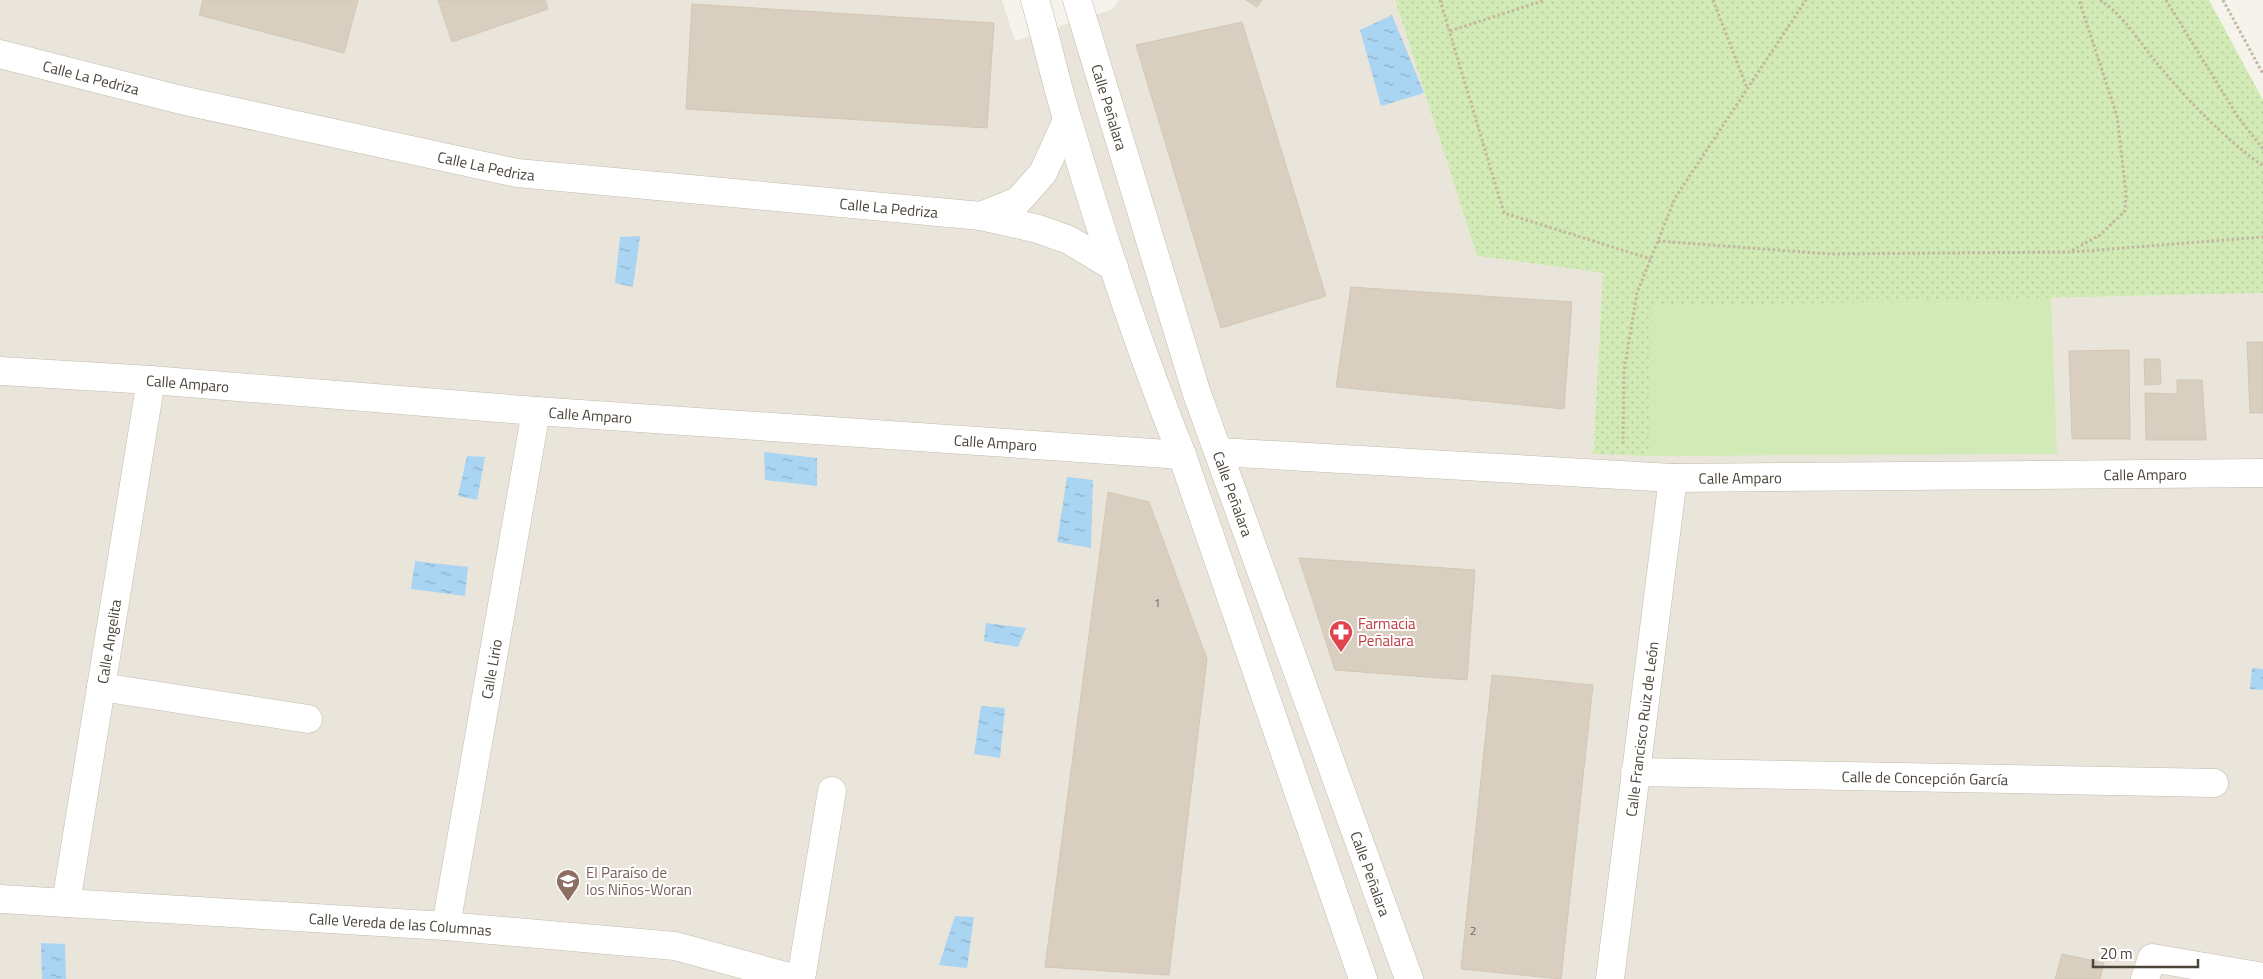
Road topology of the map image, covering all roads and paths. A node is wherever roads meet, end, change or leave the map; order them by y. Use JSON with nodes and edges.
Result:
{"nodes":[{"id":1,"x":1035,"y":0,"type":"edge"},
{"id":2,"x":1440,"y":0,"type":"edge"},
{"id":3,"x":1545,"y":0,"type":"edge"},
{"id":4,"x":1712,"y":0,"type":"edge"},
{"id":5,"x":1806,"y":0,"type":"edge"},
{"id":6,"x":2079,"y":0,"type":"edge"},
{"id":7,"x":2100,"y":0,"type":"edge"},
{"id":8,"x":2166,"y":0,"type":"edge"},
{"id":9,"x":2224,"y":0,"type":"edge"},
{"id":10,"x":1078,"y":1,"type":"edge"},
{"id":11,"x":1450,"y":32,"type":"junction"},
{"id":12,"x":0,"y":54,"type":"edge"},
{"id":13,"x":2263,"y":74,"type":"edge"},
{"id":14,"x":1747,"y":89,"type":"junction"},
{"id":15,"x":1067,"y":120,"type":"junction"},
{"id":16,"x":2263,"y":148,"type":"edge"},
{"id":17,"x":2263,"y":166,"type":"edge"},
{"id":18,"x":981,"y":216,"type":"junction"},
{"id":19,"x":2263,"y":237,"type":"edge"},
{"id":20,"x":1658,"y":241,"type":"junction"},
{"id":21,"x":2069,"y":252,"type":"junction"},
{"id":22,"x":1651,"y":259,"type":"junction"},
{"id":23,"x":1114,"y":267,"type":"junction"},
{"id":24,"x":0,"y":371,"type":"edge"},
{"id":25,"x":151,"y":380,"type":"junction"},
{"id":26,"x":536,"y":411,"type":"junction"},
{"id":27,"x":1220,"y":452,"type":"junction"},
{"id":28,"x":1182,"y":455,"type":"junction"},
{"id":29,"x":2263,"y":473,"type":"edge"},
{"id":30,"x":1622,"y":475,"type":"junction"},
{"id":31,"x":1673,"y":478,"type":"junction"},
{"id":32,"x":101,"y":687,"type":"junction"},
{"id":33,"x":308,"y":719,"type":"dead end"},
{"id":34,"x":1636,"y":772,"type":"junction"},
{"id":35,"x":2214,"y":783,"type":"dead end"},
{"id":36,"x":832,"y":791,"type":"dead end"},
{"id":37,"x":0,"y":899,"type":"edge"},
{"id":38,"x":66,"y":903,"type":"junction"},
{"id":39,"x":446,"y":926,"type":"junction"},
{"id":40,"x":2263,"y":977,"type":"edge"},
{"id":41,"x":796,"y":979,"type":"edge"},
{"id":42,"x":801,"y":979,"type":"edge"},
{"id":43,"x":1363,"y":979,"type":"edge"},
{"id":44,"x":1409,"y":979,"type":"edge"},
{"id":45,"x":1610,"y":979,"type":"edge"},
{"id":46,"x":2145,"y":979,"type":"edge"}],
"edges":[{"from":1,"to":15,"type":"street"},
{"from":2,"to":11,"type":"path"},
{"from":3,"to":11,"type":"path"},
{"from":4,"to":14,"type":"path"},
{"from":5,"to":14,"type":"path"},
{"from":6,"to":21,"type":"path"},
{"from":7,"to":17,"type":"path"},
{"from":8,"to":16,"type":"path"},
{"from":9,"to":13,"type":"path"},
{"from":10,"to":27,"type":"street","name":"Calle Peñalara"},
{"from":11,"to":22,"type":"path"},
{"from":12,"to":18,"type":"street","name":"Calle La Pedriza"},
{"from":14,"to":20,"type":"path"},
{"from":15,"to":18,"type":"street","name":"Calle La Pedriza"},
{"from":15,"to":23,"type":"street"},
{"from":18,"to":23,"type":"street","name":"Calle La Pedriza"},
{"from":19,"to":21,"type":"path"},
{"from":20,"to":21,"type":"path"},
{"from":20,"to":22,"type":"path"},
{"from":22,"to":30,"type":"path"},
{"from":23,"to":28,"type":"street"},
{"from":24,"to":25,"type":"street","name":"Calle Amparo"},
{"from":25,"to":26,"type":"street","name":"Calle Amparo"},
{"from":25,"to":32,"type":"street","name":"Calle Angelita"},
{"from":26,"to":28,"type":"street","name":"Calle Amparo"},
{"from":26,"to":39,"type":"street","name":"Calle Lirio"},
{"from":27,"to":30,"type":"street","name":"Calle Amparo"},
{"from":27,"to":44,"type":"street","name":"Calle Peñalara"},
{"from":28,"to":43,"type":"street"},
{"from":29,"to":31,"type":"street","name":"Calle Amparo"},
{"from":30,"to":31,"type":"street","name":"Calle Amparo"},
{"from":31,"to":34,"type":"street","name":"Calle Francisco Ruiz de León"},
{"from":32,"to":33,"type":"street"},
{"from":32,"to":38,"type":"street","name":"Calle Angelita"},
{"from":34,"to":35,"type":"street","name":"Calle de Concepción García"},
{"from":34,"to":45,"type":"street","name":"Calle Francisco Ruiz de León"},
{"from":36,"to":42,"type":"street"},
{"from":37,"to":38,"type":"street","name":"Calle Vereda de las Columnas"},
{"from":38,"to":39,"type":"street","name":"Calle Vereda de las Columnas"},
{"from":39,"to":41,"type":"street","name":"Calle Vereda de las Columnas"},
{"from":40,"to":46,"type":"street"}]}
